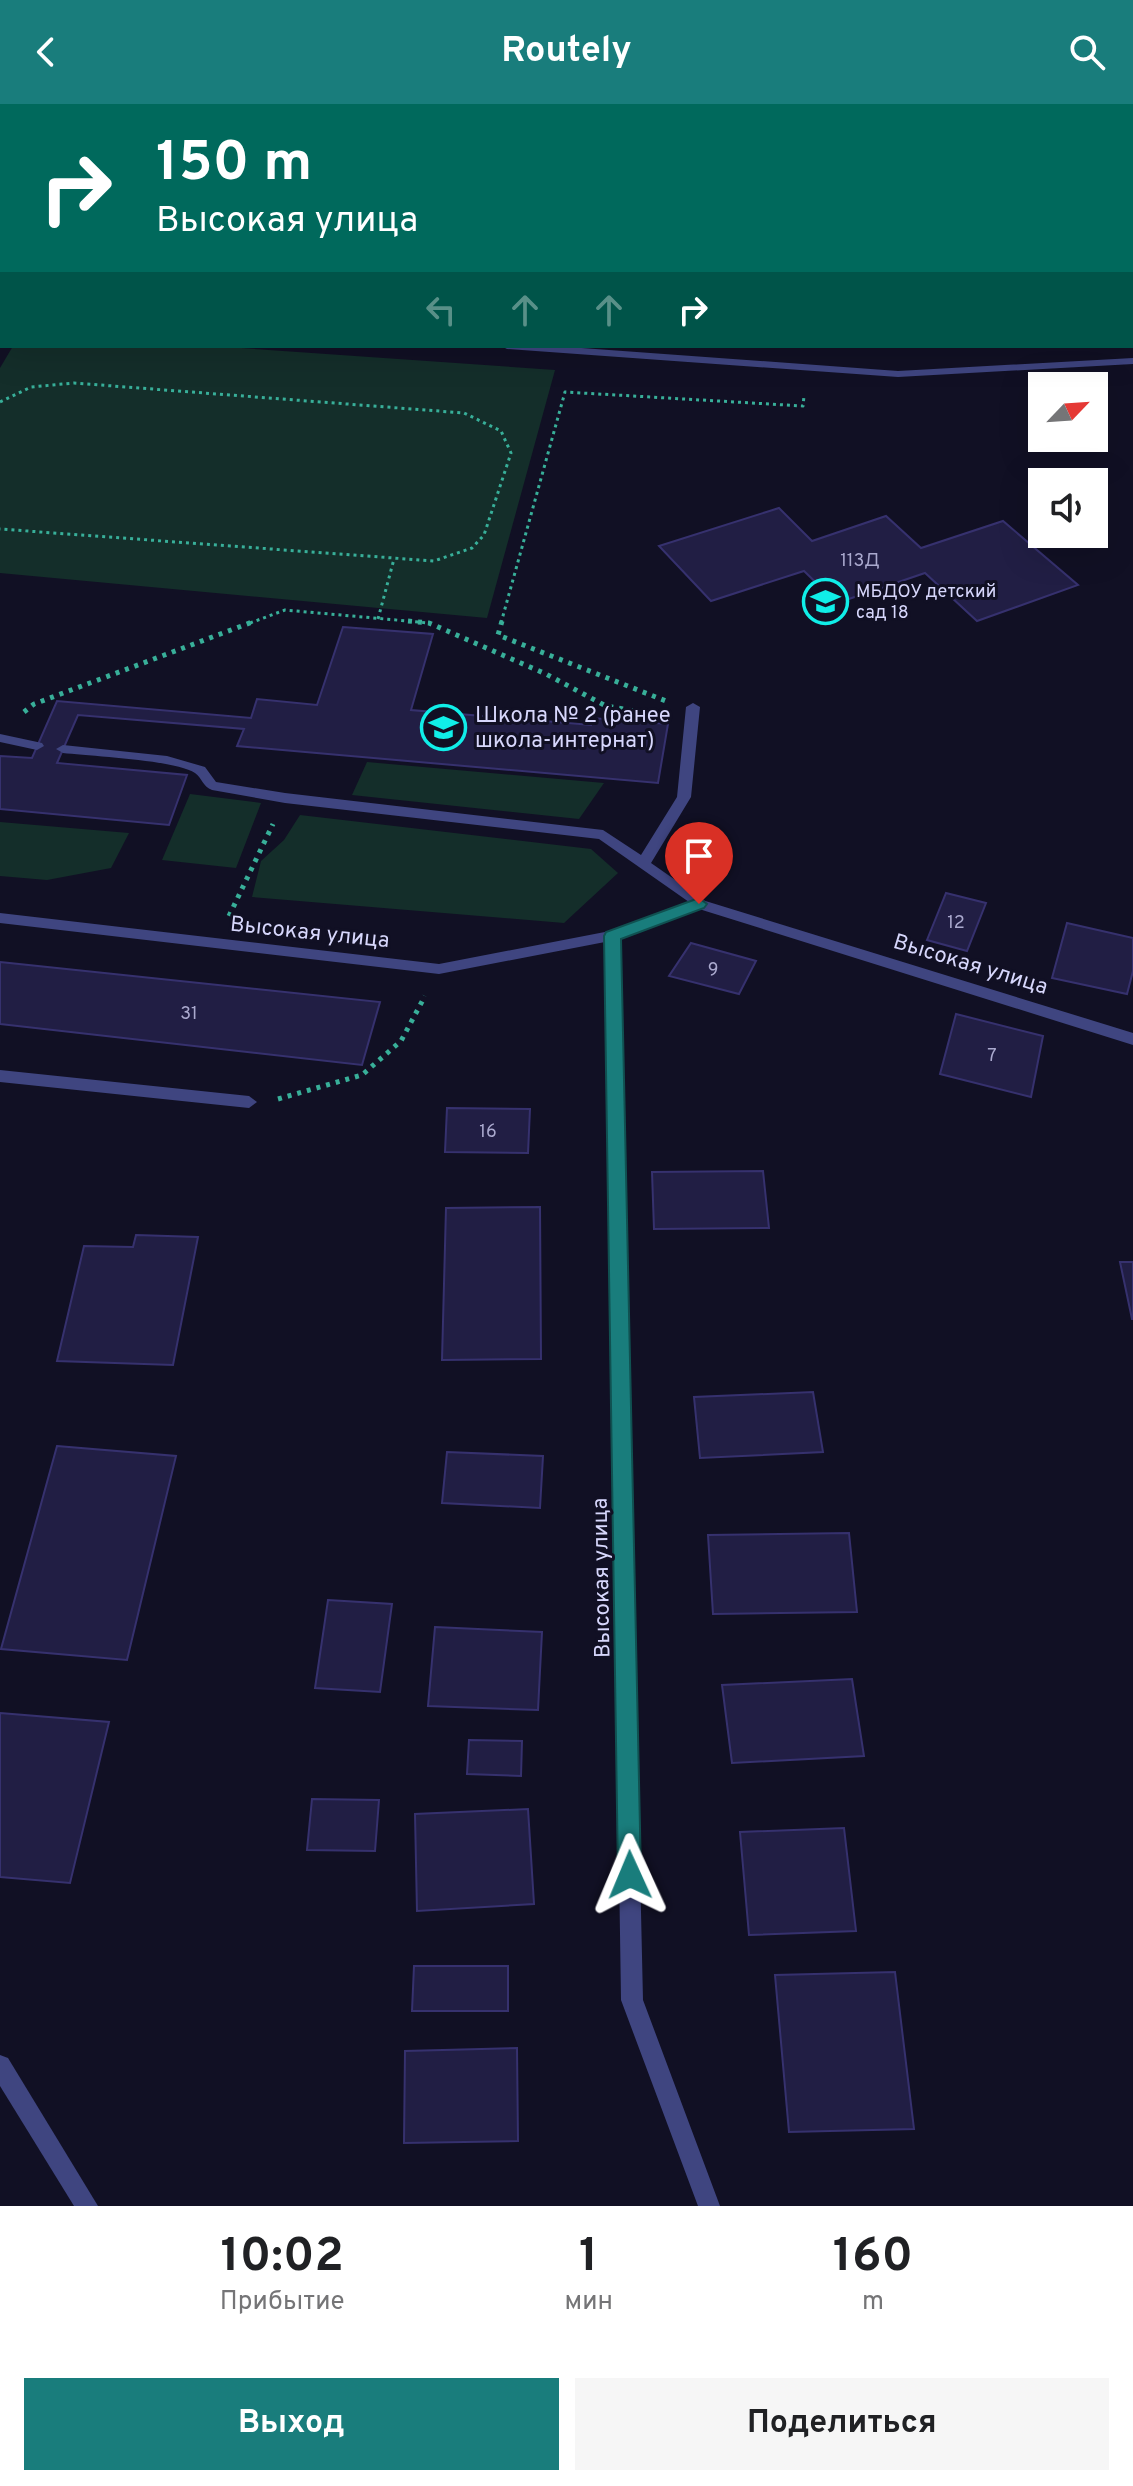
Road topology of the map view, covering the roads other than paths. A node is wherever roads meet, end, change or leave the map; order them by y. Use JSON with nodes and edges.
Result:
{"nodes":[{"id":1,"x":558,"y":348,"type":"edge"},
{"id":2,"x":610,"y":350,"type":"edge"},
{"id":3,"x":1133,"y":361,"type":"edge"},
{"id":4,"x":686,"y":706,"type":"road end"},
{"id":5,"x":0,"y":738,"type":"edge"},
{"id":6,"x":37,"y":746,"type":"dead end"},
{"id":7,"x":63,"y":749,"type":"dead end"},
{"id":8,"x":643,"y":864,"type":"junction"},
{"id":9,"x":699,"y":904,"type":"junction"},
{"id":10,"x":0,"y":918,"type":"edge"},
{"id":11,"x":612,"y":936,"type":"junction"},
{"id":12,"x":1133,"y":1039,"type":"edge"},
{"id":13,"x":0,"y":1076,"type":"edge"},
{"id":14,"x":249,"y":1102,"type":"road end"},
{"id":15,"x":0,"y":2066,"type":"edge"},
{"id":16,"x":87,"y":2206,"type":"edge"},
{"id":17,"x":709,"y":2206,"type":"edge"}],
"edges":[{"from":1,"to":2,"type":"street"},
{"from":2,"to":3,"type":"street"},
{"from":4,"to":8,"type":"street"},
{"from":5,"to":6,"type":"street"},
{"from":7,"to":8,"type":"street"},
{"from":8,"to":9,"type":"street"},
{"from":9,"to":11,"type":"street","name":"Высокая улица"},
{"from":9,"to":12,"type":"street","name":"Высокая улица"},
{"from":10,"to":11,"type":"street","name":"Высокая улица"},
{"from":11,"to":17,"type":"street","name":"Высокая улица"},
{"from":13,"to":14,"type":"street"},
{"from":15,"to":16,"type":"street"}]}
